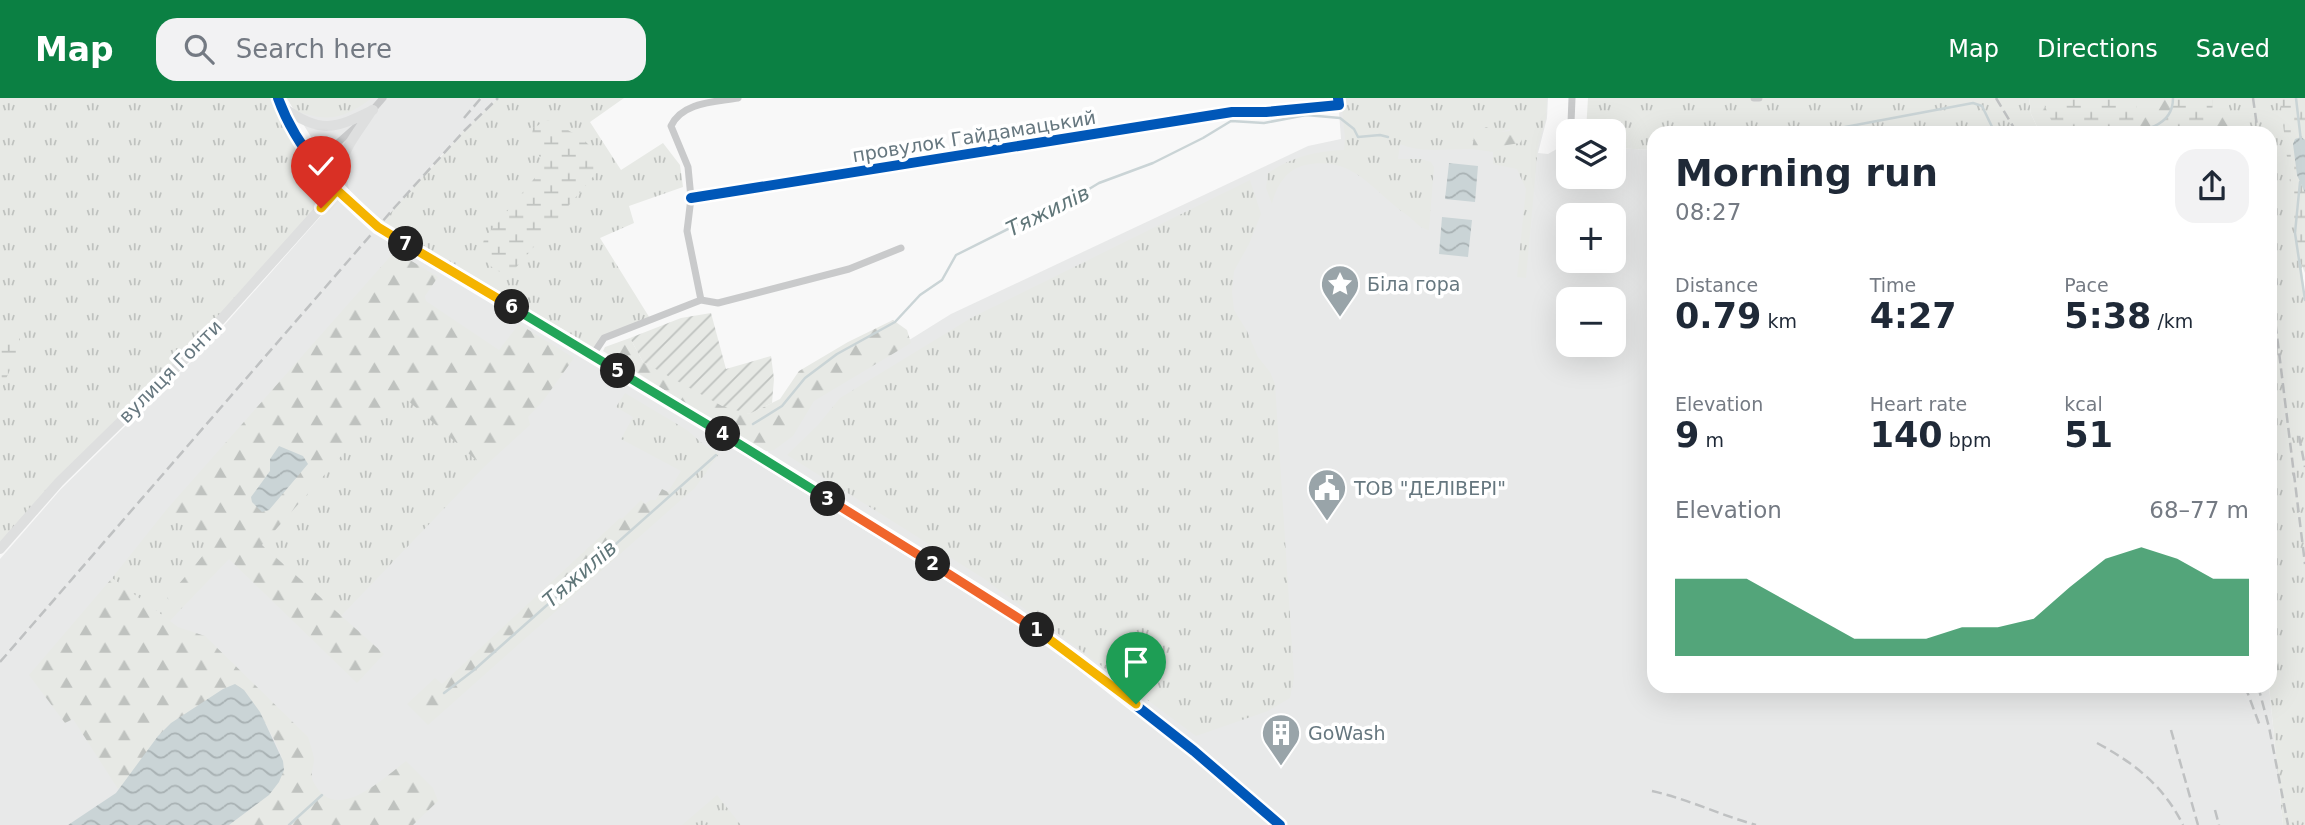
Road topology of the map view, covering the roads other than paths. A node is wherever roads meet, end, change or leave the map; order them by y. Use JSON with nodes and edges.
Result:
{"nodes":[{"id":1,"x":383,"y":98,"type":"edge"},
{"id":2,"x":738,"y":98,"type":"edge"},
{"id":3,"x":1338,"y":98,"type":"edge"},
{"id":4,"x":1572,"y":98,"type":"edge"},
{"id":5,"x":280,"y":102,"type":"edge"},
{"id":6,"x":373,"y":110,"type":"junction"},
{"id":7,"x":1571,"y":119,"type":"edge"},
{"id":8,"x":315,"y":163,"type":"junction"},
{"id":9,"x":337,"y":190,"type":"junction"},
{"id":10,"x":691,"y":198,"type":"junction"},
{"id":11,"x":346,"y":199,"type":"junction"},
{"id":12,"x":901,"y":248,"type":"dead end"},
{"id":13,"x":701,"y":300,"type":"junction"},
{"id":14,"x":592,"y":356,"type":"junction"},
{"id":15,"x":0,"y":549,"type":"edge"},
{"id":16,"x":1280,"y":825,"type":"edge"}],
"edges":[{"from":1,"to":6,"type":"street"},
{"from":2,"to":10,"type":"street"},
{"from":3,"to":10,"type":"street","name":"провулок Гайдамацький"},
{"from":4,"to":7,"type":"street"},
{"from":5,"to":6,"type":"street"},
{"from":5,"to":8,"type":"street"},
{"from":6,"to":8,"type":"street"},
{"from":6,"to":11,"type":"street"},
{"from":8,"to":9,"type":"street"},
{"from":9,"to":11,"type":"street"},
{"from":9,"to":15,"type":"street","name":"вулиця Гонти"},
{"from":10,"to":13,"type":"street"},
{"from":11,"to":14,"type":"street"},
{"from":12,"to":13,"type":"street"},
{"from":13,"to":14,"type":"street"},
{"from":14,"to":16,"type":"street"}]}
